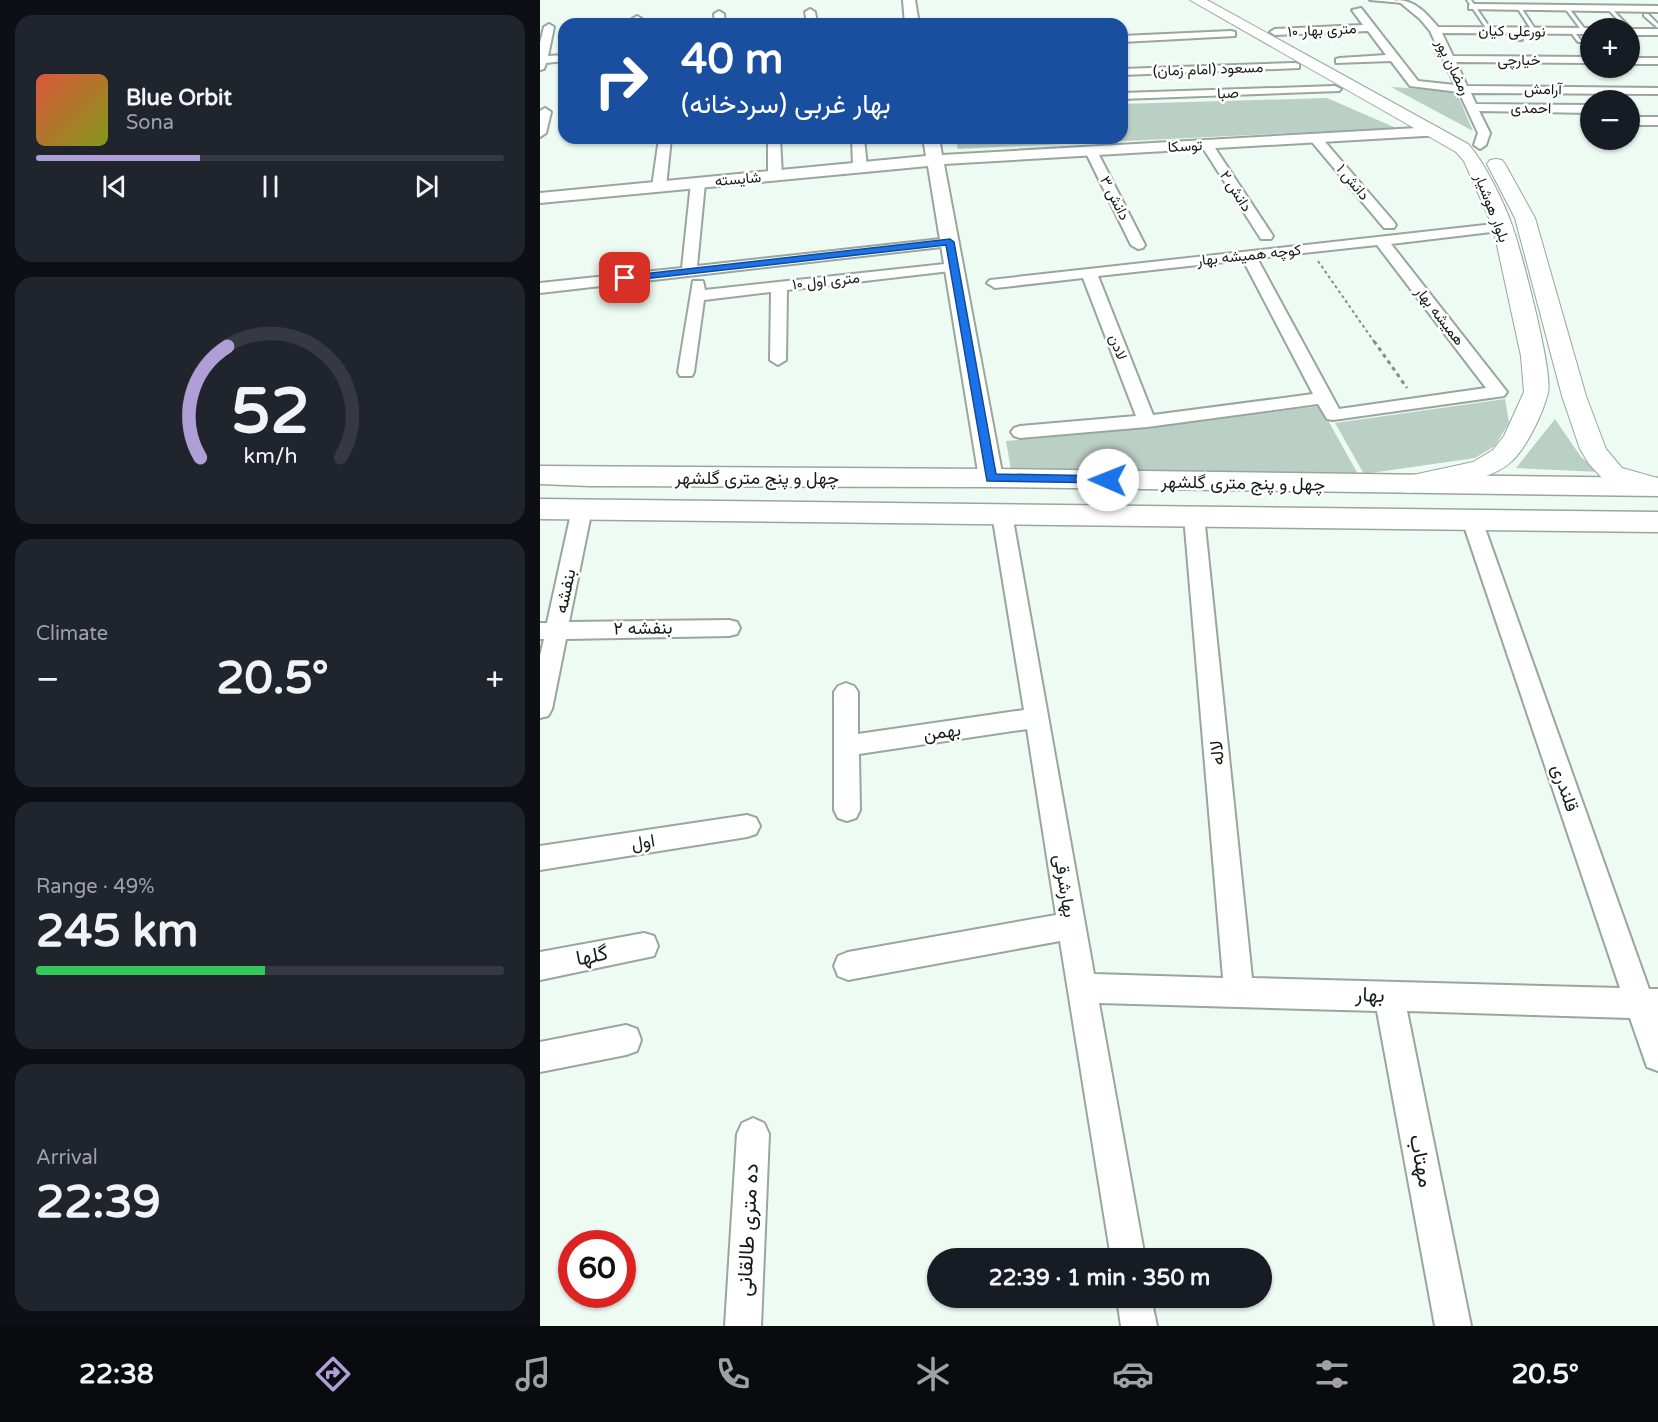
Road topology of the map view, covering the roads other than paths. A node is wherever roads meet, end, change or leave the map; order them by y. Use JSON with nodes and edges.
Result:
{"nodes":[{"id":1,"x":909,"y":0,"type":"edge"},
{"id":2,"x":1197,"y":0,"type":"edge"},
{"id":3,"x":1216,"y":0,"type":"edge"},
{"id":4,"x":1372,"y":0,"type":"edge"},
{"id":5,"x":1402,"y":1,"type":"edge"},
{"id":6,"x":1471,"y":4,"type":"joint"},
{"id":7,"x":1518,"y":7,"type":"junction"},
{"id":8,"x":1566,"y":8,"type":"junction"},
{"id":9,"x":1609,"y":9,"type":"junction"},
{"id":10,"x":1658,"y":9,"type":"edge"},
{"id":11,"x":1357,"y":10,"type":"dead end"},
{"id":12,"x":810,"y":12,"type":"dead end"},
{"id":13,"x":1646,"y":15,"type":"dead end"},
{"id":14,"x":811,"y":18,"type":"edge"},
{"id":15,"x":911,"y":18,"type":"edge"},
{"id":16,"x":1617,"y":18,"type":"edge"},
{"id":17,"x":549,"y":27,"type":"dead end"},
{"id":18,"x":1658,"y":27,"type":"edge"},
{"id":19,"x":1252,"y":28,"type":"junction"},
{"id":20,"x":1370,"y":28,"type":"junction"},
{"id":21,"x":1580,"y":28,"type":"edge"},
{"id":22,"x":1435,"y":30,"type":"junction"},
{"id":23,"x":1490,"y":30,"type":"junction"},
{"id":24,"x":1535,"y":31,"type":"junction"},
{"id":25,"x":1658,"y":32,"type":"edge"},
{"id":26,"x":1640,"y":33,"type":"edge"},
{"id":27,"x":1580,"y":34,"type":"edge"},
{"id":28,"x":1128,"y":36,"type":"edge"},
{"id":29,"x":1394,"y":58,"type":"junction"},
{"id":30,"x":558,"y":59,"type":"edge"},
{"id":31,"x":1449,"y":59,"type":"junction"},
{"id":32,"x":1580,"y":60,"type":"edge"},
{"id":33,"x":1341,"y":61,"type":"dead end"},
{"id":34,"x":1640,"y":61,"type":"edge"},
{"id":35,"x":1658,"y":61,"type":"edge"},
{"id":36,"x":540,"y":62,"type":"edge"},
{"id":37,"x":1295,"y":66,"type":"dead end"},
{"id":38,"x":1128,"y":72,"type":"edge"},
{"id":39,"x":1464,"y":88,"type":"junction"},
{"id":40,"x":1335,"y":89,"type":"dead end"},
{"id":41,"x":1658,"y":91,"type":"edge"},
{"id":42,"x":1128,"y":96,"type":"edge"},
{"id":43,"x":1580,"y":109,"type":"edge"},
{"id":44,"x":1640,"y":109,"type":"edge"},
{"id":45,"x":1658,"y":109,"type":"edge"},
{"id":46,"x":545,"y":112,"type":"dead end"},
{"id":47,"x":1475,"y":113,"type":"junction"},
{"id":48,"x":1580,"y":119,"type":"edge"},
{"id":49,"x":1640,"y":121,"type":"edge"},
{"id":50,"x":1658,"y":122,"type":"edge"},
{"id":51,"x":1435,"y":132,"type":"junction"},
{"id":52,"x":540,"y":133,"type":"edge"},
{"id":53,"x":1316,"y":139,"type":"junction"},
{"id":54,"x":664,"y":144,"type":"edge"},
{"id":55,"x":774,"y":144,"type":"edge"},
{"id":56,"x":858,"y":144,"type":"edge"},
{"id":57,"x":933,"y":144,"type":"edge"},
{"id":58,"x":1207,"y":145,"type":"junction"},
{"id":59,"x":1480,"y":145,"type":"junction"},
{"id":60,"x":1091,"y":152,"type":"junction"},
{"id":61,"x":935,"y":160,"type":"junction"},
{"id":62,"x":860,"y":167,"type":"junction"},
{"id":63,"x":775,"y":176,"type":"junction"},
{"id":64,"x":698,"y":183,"type":"junction"},
{"id":65,"x":659,"y":187,"type":"junction"},
{"id":66,"x":540,"y":198,"type":"edge"},
{"id":67,"x":1389,"y":225,"type":"dead end"},
{"id":68,"x":1503,"y":227,"type":"junction"},
{"id":69,"x":1266,"y":236,"type":"dead end"},
{"id":70,"x":1382,"y":241,"type":"junction"},
{"id":71,"x":950,"y":242,"type":"junction"},
{"id":72,"x":1138,"y":244,"type":"dead end"},
{"id":73,"x":1248,"y":255,"type":"junction"},
{"id":74,"x":954,"y":267,"type":"junction"},
{"id":75,"x":1089,"y":273,"type":"junction"},
{"id":76,"x":995,"y":283,"type":"dead end"},
{"id":77,"x":695,"y":284,"type":"junction"},
{"id":78,"x":779,"y":287,"type":"junction"},
{"id":79,"x":540,"y":288,"type":"edge"},
{"id":80,"x":778,"y":360,"type":"dead end"},
{"id":81,"x":686,"y":372,"type":"dead end"},
{"id":82,"x":1536,"y":392,"type":"junction"},
{"id":83,"x":1574,"y":396,"type":"junction"},
{"id":84,"x":1324,"y":398,"type":"junction"},
{"id":85,"x":1147,"y":421,"type":"junction"},
{"id":86,"x":1020,"y":432,"type":"dead end"},
{"id":87,"x":540,"y":475,"type":"edge"},
{"id":88,"x":590,"y":477,"type":"junction"},
{"id":89,"x":991,"y":478,"type":"junction"},
{"id":90,"x":540,"y":485,"type":"edge"},
{"id":91,"x":1398,"y":485,"type":"junction"},
{"id":92,"x":1658,"y":487,"type":"edge"},
{"id":93,"x":540,"y":509,"type":"edge"},
{"id":94,"x":582,"y":509,"type":"junction"},
{"id":95,"x":1002,"y":513,"type":"junction"},
{"id":96,"x":1194,"y":516,"type":"junction"},
{"id":97,"x":1472,"y":520,"type":"junction"},
{"id":98,"x":1658,"y":522,"type":"edge"},
{"id":99,"x":729,"y":628,"type":"dead end"},
{"id":100,"x":548,"y":630,"type":"edge"},
{"id":101,"x":846,"y":692,"type":"dead end"},
{"id":102,"x":540,"y":709,"type":"edge"},
{"id":103,"x":1037,"y":718,"type":"junction"},
{"id":104,"x":847,"y":746,"type":"junction"},
{"id":105,"x":847,"y":810,"type":"dead end"},
{"id":106,"x":747,"y":826,"type":"dead end"},
{"id":107,"x":540,"y":858,"type":"edge"},
{"id":108,"x":1071,"y":926,"type":"junction"},
{"id":109,"x":644,"y":946,"type":"dead end"},
{"id":110,"x":540,"y":966,"type":"edge"},
{"id":111,"x":848,"y":966,"type":"dead end"},
{"id":112,"x":1082,"y":987,"type":"junction"},
{"id":113,"x":1239,"y":991,"type":"junction"},
{"id":114,"x":1389,"y":996,"type":"junction"},
{"id":115,"x":1649,"y":1004,"type":"edge"},
{"id":116,"x":626,"y":1040,"type":"dead end"},
{"id":117,"x":1658,"y":1056,"type":"edge"},
{"id":118,"x":540,"y":1057,"type":"edge"},
{"id":119,"x":753,"y":1134,"type":"dead end"},
{"id":120,"x":1126,"y":1248,"type":"edge"},
{"id":121,"x":1136,"y":1308,"type":"edge"},
{"id":122,"x":743,"y":1326,"type":"edge"},
{"id":123,"x":1139,"y":1326,"type":"edge"},
{"id":124,"x":1453,"y":1326,"type":"edge"}],
"edges":[{"from":1,"to":15,"type":"street"},
{"from":2,"to":19,"type":"main road","name":"بلوار هوشیار"},
{"from":3,"to":19,"type":"main road","name":"بلوار هوشیار"},
{"from":4,"to":5,"type":"lane"},
{"from":5,"to":22,"type":"street","name":"رمضان پور"},
{"from":6,"to":7,"type":"street"},
{"from":6,"to":23,"type":"lane"},
{"from":7,"to":8,"type":"street"},
{"from":7,"to":24,"type":"lane"},
{"from":8,"to":9,"type":"street"},
{"from":8,"to":21,"type":"lane"},
{"from":9,"to":10,"type":"street"},
{"from":9,"to":16,"type":"lane"},
{"from":11,"to":20,"type":"street","name":"آرامش"},
{"from":12,"to":14,"type":"street"},
{"from":13,"to":18,"type":"lane"},
{"from":17,"to":36,"type":"street"},
{"from":19,"to":20,"type":"street","name":"۱۰ متری بهار"},
{"from":19,"to":28,"type":"street","name":"۱۰ متری بهار"},
{"from":19,"to":51,"type":"main road","name":"بلوار هوشیار"},
{"from":19,"to":59,"type":"main road","name":"بلوار هوشیار"},
{"from":20,"to":29,"type":"street","name":"آرامش"},
{"from":22,"to":23,"type":"street","name":"نورعلی کیان"},
{"from":22,"to":31,"type":"street","name":"رمضان پور"},
{"from":23,"to":24,"type":"street","name":"نورعلی کیان"},
{"from":24,"to":27,"type":"street","name":"نورعلی کیان"},
{"from":25,"to":26,"type":"street"},
{"from":29,"to":33,"type":"street"},
{"from":29,"to":39,"type":"street","name":"آرامش"},
{"from":30,"to":36,"type":"street"},
{"from":31,"to":32,"type":"street","name":"خیارچی"},
{"from":31,"to":39,"type":"street","name":"رمضان پور"},
{"from":34,"to":35,"type":"street"},
{"from":37,"to":38,"type":"street","name":"مسعود (امام زمان)"},
{"from":39,"to":41,"type":"street","name":"آرامش"},
{"from":39,"to":47,"type":"street","name":"رمضان پور"},
{"from":40,"to":42,"type":"street","name":"صبا"},
{"from":43,"to":47,"type":"street","name":"احمدی"},
{"from":44,"to":45,"type":"street"},
{"from":46,"to":52,"type":"street"},
{"from":47,"to":48,"type":"street"},
{"from":47,"to":59,"type":"street","name":"رمضان پور"},
{"from":49,"to":50,"type":"street"},
{"from":51,"to":53,"type":"street","name":"توسکا"},
{"from":51,"to":68,"type":"main road","name":"بلوار هوشیار"},
{"from":53,"to":58,"type":"street","name":"توسکا"},
{"from":53,"to":67,"type":"street","name":"دانش ۱"},
{"from":54,"to":65,"type":"street"},
{"from":55,"to":63,"type":"street"},
{"from":56,"to":62,"type":"street"},
{"from":57,"to":61,"type":"street"},
{"from":58,"to":60,"type":"street","name":"توسکا"},
{"from":58,"to":69,"type":"street","name":"دانش ۲"},
{"from":59,"to":83,"type":"main road","name":"بلوار هوشیار"},
{"from":60,"to":61,"type":"street","name":"توسکا"},
{"from":60,"to":72,"type":"street","name":"دانش ۳"},
{"from":61,"to":62,"type":"street","name":"شایسته"},
{"from":61,"to":71,"type":"street"},
{"from":62,"to":63,"type":"street","name":"شایسته"},
{"from":63,"to":64,"type":"street","name":"شایسته"},
{"from":64,"to":65,"type":"street","name":"شایسته"},
{"from":64,"to":77,"type":"street"},
{"from":65,"to":66,"type":"street","name":"شایسته"},
{"from":68,"to":70,"type":"street","name":"کوچه همیشه بهار"},
{"from":68,"to":82,"type":"main road","name":"بلوار هوشیار"},
{"from":70,"to":73,"type":"street","name":"کوچه همیشه بهار"},
{"from":70,"to":84,"type":"street","name":"همیشه بهار"},
{"from":71,"to":74,"type":"street"},
{"from":71,"to":77,"type":"street"},
{"from":73,"to":75,"type":"street","name":"کوچه همیشه بهار"},
{"from":73,"to":84,"type":"street"},
{"from":74,"to":78,"type":"street","name":"۱۰ متری اول"},
{"from":74,"to":89,"type":"street"},
{"from":75,"to":76,"type":"street","name":"کوچه همیشه بهار"},
{"from":75,"to":85,"type":"street","name":"لادن"},
{"from":77,"to":78,"type":"street","name":"۱۰ متری اول"},
{"from":77,"to":79,"type":"street"},
{"from":77,"to":81,"type":"street"},
{"from":78,"to":80,"type":"street"},
{"from":82,"to":83,"type":"main road"},
{"from":82,"to":91,"type":"main road","name":"بلوار هوشیار"},
{"from":83,"to":92,"type":"main road","name":"بلوار هوشیار"},
{"from":84,"to":85,"type":"street"},
{"from":85,"to":86,"type":"street"},
{"from":87,"to":88,"type":"main road","name":"چهل و پنج متری گلشهر"},
{"from":88,"to":89,"type":"main road","name":"چهل و پنج متری گلشهر"},
{"from":88,"to":90,"type":"main road"},
{"from":89,"to":91,"type":"main road","name":"چهل و پنج متری گلشهر"},
{"from":91,"to":92,"type":"main road","name":"چهل و پنج متری گلشهر"},
{"from":93,"to":94,"type":"main road","name":"چهل و پنج متری گلشهر"},
{"from":94,"to":95,"type":"main road","name":"چهل و پنج متری گلشهر"},
{"from":94,"to":100,"type":"street","name":"بنفشه"},
{"from":95,"to":96,"type":"main road","name":"چهل و پنج متری گلشهر"},
{"from":95,"to":103,"type":"street","name":"بهارشرقی"},
{"from":96,"to":97,"type":"main road","name":"چهل و پنج متری گلشهر"},
{"from":96,"to":113,"type":"street","name":"لاله"},
{"from":97,"to":98,"type":"main road","name":"چهل و پنج متری گلشهر"},
{"from":97,"to":115,"type":"street","name":"قلندری"},
{"from":99,"to":100,"type":"street","name":"بنفشه ۲"},
{"from":100,"to":102,"type":"street","name":"بنفشه"},
{"from":101,"to":104,"type":"street"},
{"from":103,"to":104,"type":"street","name":"بهمن"},
{"from":103,"to":108,"type":"street","name":"بهارشرقی"},
{"from":104,"to":105,"type":"street"},
{"from":106,"to":107,"type":"street","name":"اول"},
{"from":108,"to":111,"type":"street"},
{"from":108,"to":112,"type":"street","name":"بهارشرقی"},
{"from":109,"to":110,"type":"street","name":"گلها"},
{"from":112,"to":113,"type":"street","name":"بهار"},
{"from":112,"to":120,"type":"street","name":"بهارشرقی"},
{"from":113,"to":114,"type":"street","name":"بهار"},
{"from":114,"to":115,"type":"street","name":"بهار"},
{"from":114,"to":124,"type":"street","name":"مهتاب"},
{"from":115,"to":117,"type":"street","name":"قلندری"},
{"from":116,"to":118,"type":"street"},
{"from":119,"to":122,"type":"street","name":"ده متری طالقانی"},
{"from":121,"to":123,"type":"street"}]}
